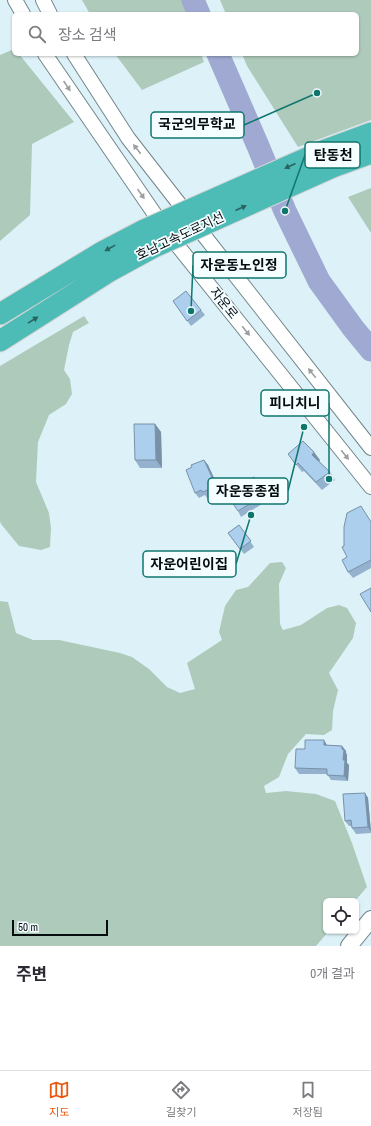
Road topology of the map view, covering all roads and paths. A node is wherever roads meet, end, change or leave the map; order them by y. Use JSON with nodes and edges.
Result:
{"nodes":[{"id":1,"x":15,"y":0,"type":"edge"},
{"id":2,"x":43,"y":0,"type":"edge"},
{"id":3,"x":22,"y":12,"type":"edge"},
{"id":4,"x":49,"y":12,"type":"edge"},
{"id":5,"x":46,"y":56,"type":"edge"},
{"id":6,"x":75,"y":56,"type":"edge"},
{"id":7,"x":371,"y":133,"type":"edge"},
{"id":8,"x":371,"y":153,"type":"edge"},
{"id":9,"x":329,"y":159,"type":"junction"},
{"id":10,"x":149,"y":238,"type":"junction"},
{"id":11,"x":0,"y":314,"type":"edge"},
{"id":12,"x":0,"y":341,"type":"edge"},
{"id":13,"x":371,"y":448,"type":"edge"},
{"id":14,"x":371,"y":487,"type":"edge"},
{"id":15,"x":371,"y":919,"type":"edge"},
{"id":16,"x":349,"y":946,"type":"edge"}],
"edges":[{"from":1,"to":3,"type":"street"},
{"from":2,"to":4,"type":"street"},
{"from":5,"to":14,"type":"street","name":"자운로","one_way":true},
{"from":13,"to":6,"type":"street","name":"자운로","one_way":true},
{"from":7,"to":9,"type":"highway","name":"호남고속도로지선"},
{"from":8,"to":9,"type":"highway","name":"호남고속도로지선"},
{"from":9,"to":10,"type":"highway","name":"호남고속도로지선","bridge":true},
{"from":10,"to":11,"type":"highway","name":"호남고속도로지선","one_way":true},
{"from":12,"to":10,"type":"highway","name":"호남고속도로지선","one_way":true},
{"from":15,"to":16,"type":"main road"}]}
